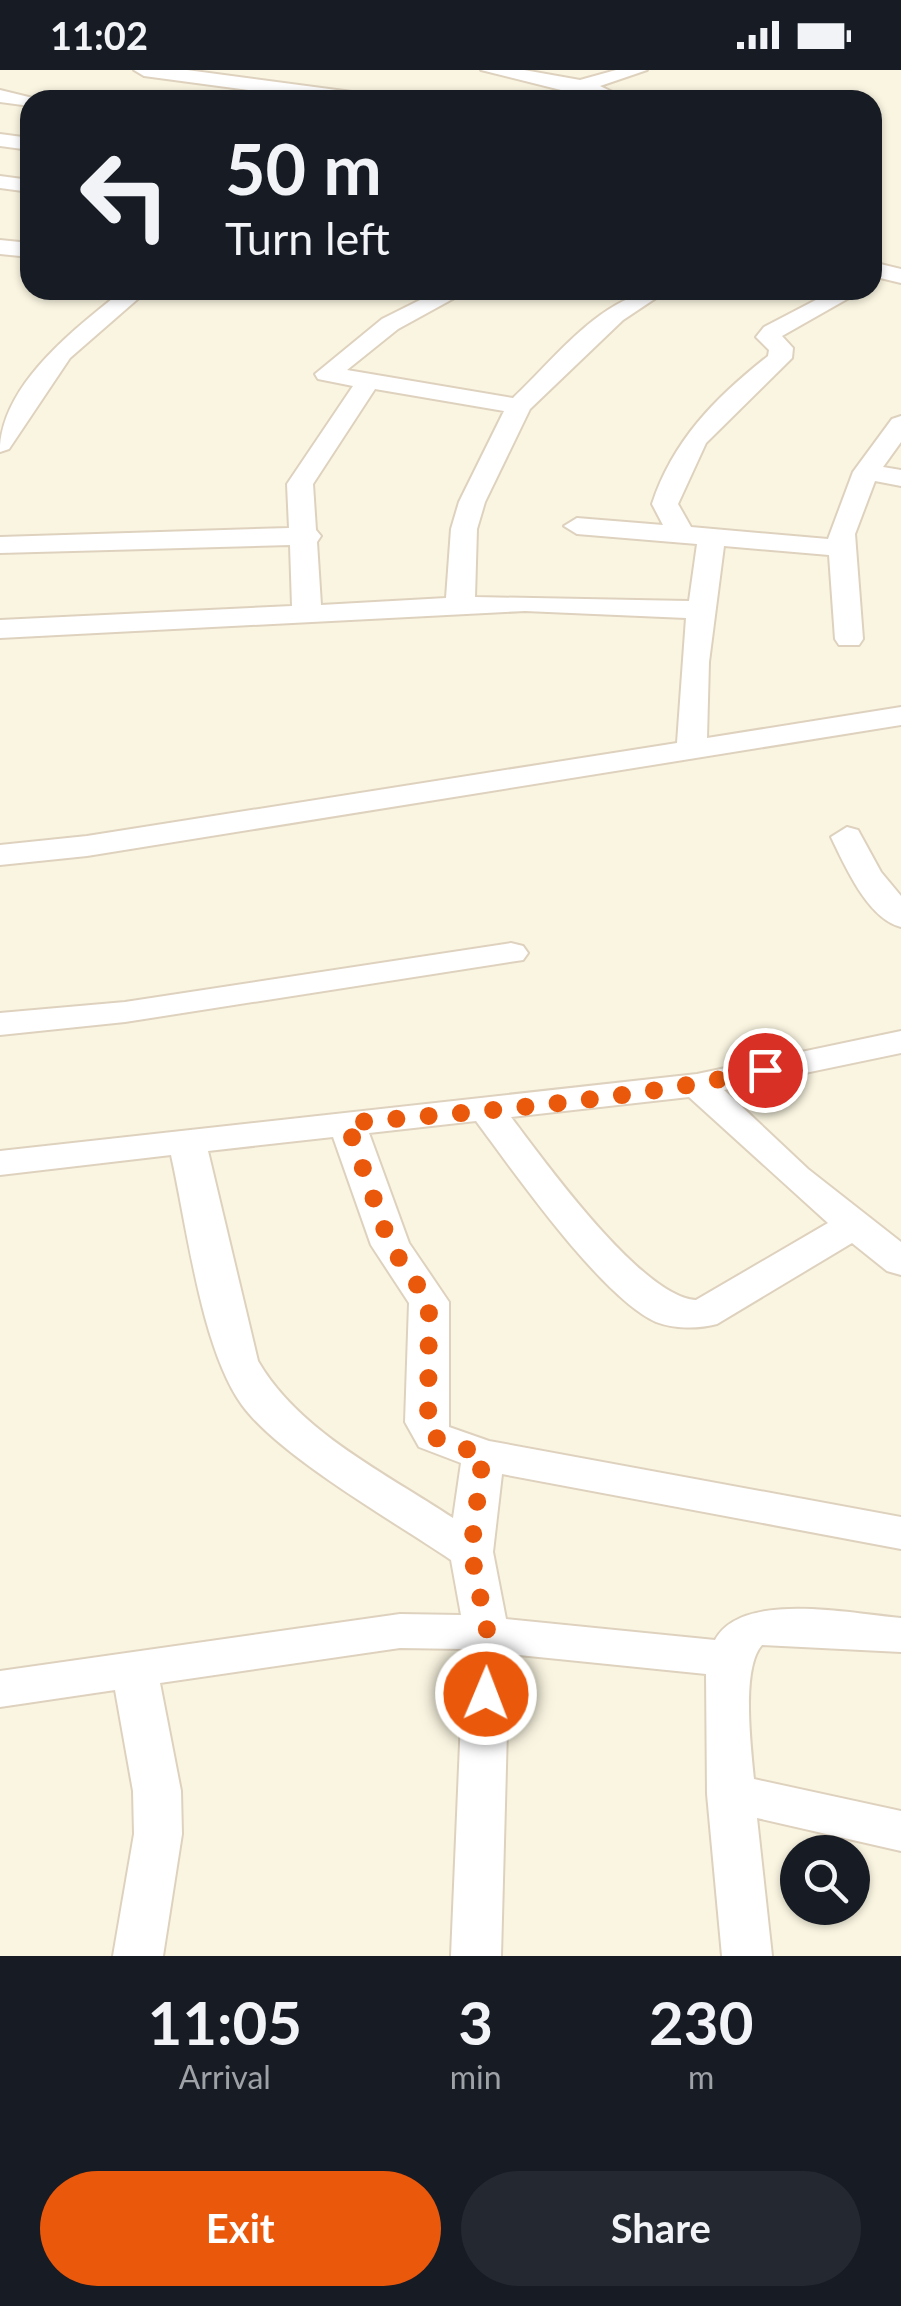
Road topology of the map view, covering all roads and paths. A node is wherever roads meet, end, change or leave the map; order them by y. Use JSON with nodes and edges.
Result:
{"nodes":[{"id":1,"x":144,"y":70,"type":"edge"},
{"id":2,"x":491,"y":70,"type":"edge"},
{"id":3,"x":637,"y":70,"type":"edge"},
{"id":4,"x":533,"y":73,"type":"edge"},
{"id":5,"x":582,"y":86,"type":"junction"},
{"id":6,"x":293,"y":90,"type":"edge"},
{"id":7,"x":565,"y":90,"type":"edge"},
{"id":8,"x":593,"y":90,"type":"edge"},
{"id":9,"x":126,"y":300,"type":"edge"},
{"id":10,"x":438,"y":300,"type":"edge"},
{"id":11,"x":640,"y":300,"type":"edge"},
{"id":12,"x":833,"y":300,"type":"edge"},
{"id":13,"x":367,"y":383,"type":"junction"},
{"id":14,"x":519,"y":406,"type":"junction"},
{"id":15,"x":9,"y":414,"type":"edge"},
{"id":16,"x":901,"y":424,"type":"edge"},
{"id":17,"x":0,"y":444,"type":"edge"},
{"id":18,"x":866,"y":472,"type":"junction"},
{"id":19,"x":901,"y":478,"type":"edge"},
{"id":20,"x":576,"y":526,"type":"dead end"},
{"id":21,"x":682,"y":534,"type":"junction"},
{"id":22,"x":306,"y":536,"type":"junction"},
{"id":23,"x":712,"y":537,"type":"junction"},
{"id":24,"x":0,"y":545,"type":"edge"},
{"id":25,"x":841,"y":548,"type":"junction"},
{"id":26,"x":460,"y":608,"type":"junction"},
{"id":27,"x":699,"y":610,"type":"junction"},
{"id":28,"x":307,"y":616,"type":"junction"},
{"id":29,"x":0,"y":629,"type":"edge"},
{"id":30,"x":849,"y":639,"type":"dead end"},
{"id":31,"x":901,"y":716,"type":"edge"},
{"id":32,"x":692,"y":748,"type":"junction"},
{"id":33,"x":847,"y":837,"type":"dead end"},
{"id":34,"x":0,"y":855,"type":"edge"},
{"id":35,"x":901,"y":916,"type":"edge"},
{"id":36,"x":510,"y":953,"type":"dead end"},
{"id":37,"x":0,"y":1024,"type":"edge"},
{"id":38,"x":901,"y":1042,"type":"edge"},
{"id":39,"x":697,"y":1084,"type":"junction"},
{"id":40,"x":487,"y":1111,"type":"junction"},
{"id":41,"x":347,"y":1123,"type":"junction"},
{"id":42,"x":186,"y":1142,"type":"junction"},
{"id":43,"x":0,"y":1164,"type":"edge"},
{"id":44,"x":854,"y":1224,"type":"junction"},
{"id":45,"x":901,"y":1262,"type":"edge"},
{"id":46,"x":483,"y":1454,"type":"junction"},
{"id":47,"x":901,"y":1533,"type":"edge"},
{"id":48,"x":471,"y":1552,"type":"junction"},
{"id":49,"x":488,"y":1635,"type":"junction"},
{"id":50,"x":901,"y":1636,"type":"edge"},
{"id":51,"x":730,"y":1659,"type":"junction"},
{"id":52,"x":135,"y":1673,"type":"junction"},
{"id":53,"x":0,"y":1690,"type":"edge"},
{"id":54,"x":731,"y":1794,"type":"junction"},
{"id":55,"x":901,"y":1832,"type":"edge"},
{"id":56,"x":138,"y":1956,"type":"edge"},
{"id":57,"x":476,"y":1956,"type":"edge"},
{"id":58,"x":747,"y":1956,"type":"edge"}],
"edges":[{"from":1,"to":6,"type":"street"},
{"from":2,"to":4,"type":"street"},
{"from":3,"to":5,"type":"street"},
{"from":4,"to":5,"type":"street"},
{"from":5,"to":7,"type":"street"},
{"from":5,"to":8,"type":"street"},
{"from":9,"to":15,"type":"street"},
{"from":10,"to":13,"type":"street"},
{"from":11,"to":14,"type":"street"},
{"from":12,"to":21,"type":"street"},
{"from":13,"to":14,"type":"street"},
{"from":13,"to":22,"type":"street"},
{"from":14,"to":26,"type":"street"},
{"from":15,"to":17,"type":"street"},
{"from":16,"to":18,"type":"street"},
{"from":18,"to":19,"type":"street"},
{"from":18,"to":25,"type":"street"},
{"from":20,"to":21,"type":"street"},
{"from":21,"to":23,"type":"street"},
{"from":22,"to":24,"type":"street"},
{"from":22,"to":28,"type":"street"},
{"from":23,"to":25,"type":"street"},
{"from":23,"to":27,"type":"street"},
{"from":25,"to":30,"type":"street"},
{"from":26,"to":27,"type":"street"},
{"from":26,"to":28,"type":"street"},
{"from":27,"to":32,"type":"street"},
{"from":28,"to":29,"type":"street"},
{"from":31,"to":32,"type":"street"},
{"from":32,"to":34,"type":"street"},
{"from":33,"to":35,"type":"street"},
{"from":36,"to":37,"type":"street"},
{"from":38,"to":39,"type":"street"},
{"from":39,"to":40,"type":"street"},
{"from":39,"to":44,"type":"street"},
{"from":40,"to":41,"type":"street"},
{"from":40,"to":44,"type":"street"},
{"from":41,"to":42,"type":"street"},
{"from":41,"to":46,"type":"street"},
{"from":42,"to":43,"type":"street"},
{"from":42,"to":48,"type":"street"},
{"from":44,"to":45,"type":"street"},
{"from":46,"to":47,"type":"street"},
{"from":46,"to":48,"type":"street"},
{"from":48,"to":49,"type":"street"},
{"from":49,"to":51,"type":"street"},
{"from":49,"to":52,"type":"street"},
{"from":49,"to":57,"type":"street"},
{"from":50,"to":51,"type":"street"},
{"from":51,"to":54,"type":"street"},
{"from":52,"to":53,"type":"street"},
{"from":52,"to":56,"type":"street"},
{"from":54,"to":55,"type":"street"},
{"from":54,"to":58,"type":"street"}]}
